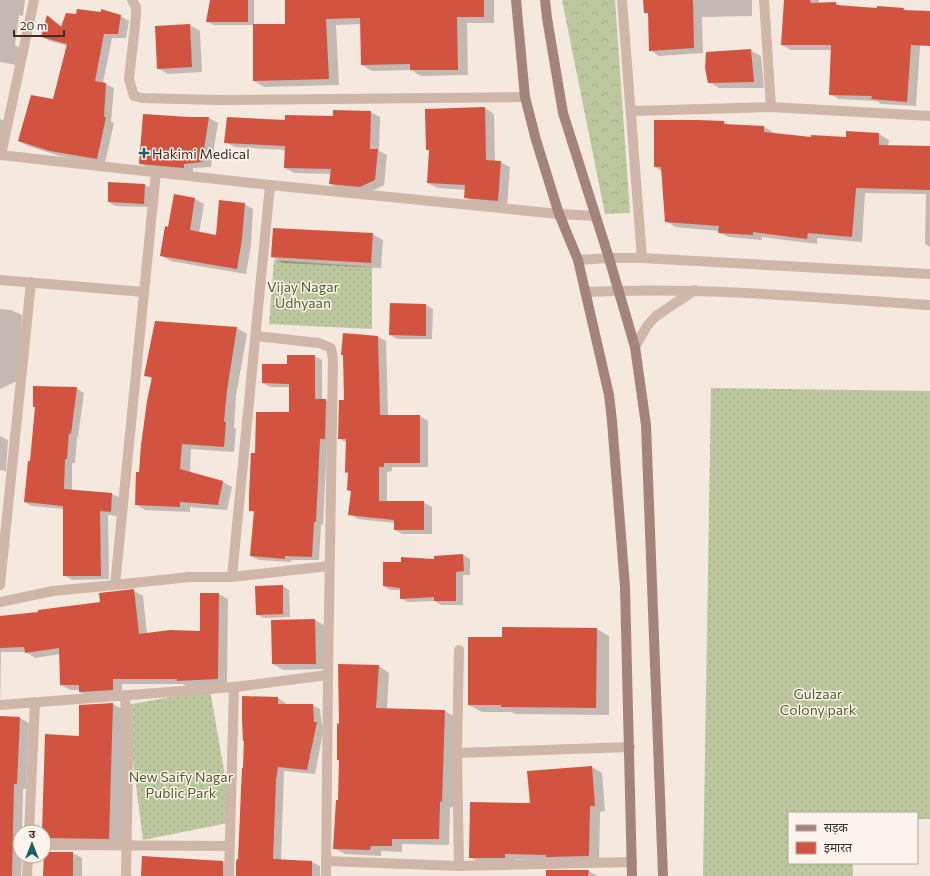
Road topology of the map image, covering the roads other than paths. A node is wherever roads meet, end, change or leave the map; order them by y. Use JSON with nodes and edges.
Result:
{"nodes":[{"id":1,"x":34,"y":0,"type":"edge"},
{"id":2,"x":132,"y":0,"type":"edge"},
{"id":3,"x":516,"y":0,"type":"edge"},
{"id":4,"x":545,"y":0,"type":"edge"},
{"id":5,"x":622,"y":0,"type":"edge"},
{"id":6,"x":764,"y":0,"type":"edge"},
{"id":7,"x":525,"y":96,"type":"junction"},
{"id":8,"x":771,"y":107,"type":"junction"},
{"id":9,"x":632,"y":111,"type":"junction"},
{"id":10,"x":930,"y":116,"type":"edge"},
{"id":11,"x":0,"y":155,"type":"edge"},
{"id":12,"x":156,"y":172,"type":"junction"},
{"id":13,"x":270,"y":184,"type":"junction"},
{"id":14,"x":559,"y":214,"type":"junction"},
{"id":15,"x":595,"y":216,"type":"junction"},
{"id":16,"x":609,"y":258,"type":"junction"},
{"id":17,"x":642,"y":258,"type":"junction"},
{"id":18,"x":578,"y":260,"type":"junction"},
{"id":19,"x":930,"y":274,"type":"edge"},
{"id":20,"x":0,"y":280,"type":"edge"},
{"id":21,"x":31,"y":282,"type":"junction"},
{"id":22,"x":619,"y":290,"type":"junction"},
{"id":23,"x":695,"y":290,"type":"junction"},
{"id":24,"x":144,"y":292,"type":"junction"},
{"id":25,"x":585,"y":292,"type":"junction"},
{"id":26,"x":930,"y":305,"type":"edge"},
{"id":27,"x":256,"y":336,"type":"junction"},
{"id":28,"x":635,"y":347,"type":"junction"},
{"id":29,"x":329,"y":566,"type":"junction"},
{"id":30,"x":232,"y":577,"type":"junction"},
{"id":31,"x":0,"y":585,"type":"edge"},
{"id":32,"x":115,"y":585,"type":"junction"},
{"id":33,"x":0,"y":602,"type":"edge"},
{"id":34,"x":458,"y":650,"type":"dead end"},
{"id":35,"x":328,"y":675,"type":"junction"},
{"id":36,"x":234,"y":687,"type":"junction"},
{"id":37,"x":125,"y":695,"type":"junction"},
{"id":38,"x":34,"y":702,"type":"junction"},
{"id":39,"x":0,"y":705,"type":"edge"},
{"id":40,"x":630,"y":747,"type":"junction"},
{"id":41,"x":458,"y":754,"type":"junction"},
{"id":42,"x":29,"y":824,"type":"edge"},
{"id":43,"x":52,"y":845,"type":"edge"},
{"id":44,"x":126,"y":845,"type":"junction"},
{"id":45,"x":230,"y":846,"type":"junction"},
{"id":46,"x":326,"y":861,"type":"junction"},
{"id":47,"x":632,"y":862,"type":"junction"},
{"id":48,"x":28,"y":864,"type":"edge"},
{"id":49,"x":458,"y":866,"type":"junction"},
{"id":50,"x":27,"y":876,"type":"edge"},
{"id":51,"x":126,"y":876,"type":"edge"},
{"id":52,"x":229,"y":876,"type":"edge"},
{"id":53,"x":326,"y":876,"type":"edge"},
{"id":54,"x":632,"y":876,"type":"edge"},
{"id":55,"x":663,"y":876,"type":"edge"}],
"edges":[{"from":1,"to":11,"type":"street"},
{"from":2,"to":7,"type":"street"},
{"from":3,"to":7,"type":"main road"},
{"from":4,"to":15,"type":"main road"},
{"from":5,"to":9,"type":"street"},
{"from":6,"to":8,"type":"street"},
{"from":7,"to":14,"type":"main road"},
{"from":8,"to":9,"type":"street"},
{"from":8,"to":10,"type":"street"},
{"from":9,"to":17,"type":"street"},
{"from":11,"to":12,"type":"street"},
{"from":12,"to":13,"type":"street"},
{"from":12,"to":24,"type":"street"},
{"from":13,"to":14,"type":"street"},
{"from":13,"to":27,"type":"street"},
{"from":14,"to":15,"type":"street"},
{"from":14,"to":18,"type":"main road"},
{"from":15,"to":16,"type":"main road"},
{"from":16,"to":17,"type":"street"},
{"from":16,"to":18,"type":"street"},
{"from":16,"to":22,"type":"main road"},
{"from":17,"to":19,"type":"street"},
{"from":18,"to":25,"type":"main road"},
{"from":20,"to":21,"type":"street"},
{"from":21,"to":24,"type":"street"},
{"from":21,"to":31,"type":"street"},
{"from":22,"to":23,"type":"street"},
{"from":22,"to":25,"type":"street"},
{"from":22,"to":28,"type":"main road"},
{"from":23,"to":26,"type":"street"},
{"from":23,"to":28,"type":"street"},
{"from":24,"to":32,"type":"street"},
{"from":25,"to":40,"type":"main road"},
{"from":27,"to":29,"type":"street"},
{"from":27,"to":30,"type":"street"},
{"from":28,"to":55,"type":"main road"},
{"from":29,"to":30,"type":"street"},
{"from":29,"to":35,"type":"street"},
{"from":30,"to":32,"type":"street"},
{"from":32,"to":33,"type":"street"},
{"from":34,"to":41,"type":"street"},
{"from":35,"to":36,"type":"street"},
{"from":35,"to":46,"type":"street"},
{"from":36,"to":37,"type":"street"},
{"from":36,"to":45,"type":"street"},
{"from":37,"to":38,"type":"street"},
{"from":37,"to":44,"type":"street"},
{"from":38,"to":39,"type":"street"},
{"from":38,"to":42,"type":"street"},
{"from":40,"to":41,"type":"street"},
{"from":40,"to":47,"type":"main road"},
{"from":41,"to":49,"type":"street"},
{"from":43,"to":44,"type":"street"},
{"from":44,"to":45,"type":"street"},
{"from":44,"to":51,"type":"street"},
{"from":45,"to":52,"type":"street"},
{"from":46,"to":49,"type":"street"},
{"from":46,"to":53,"type":"street"},
{"from":47,"to":49,"type":"street"},
{"from":47,"to":54,"type":"main road"},
{"from":48,"to":50,"type":"street"}]}
